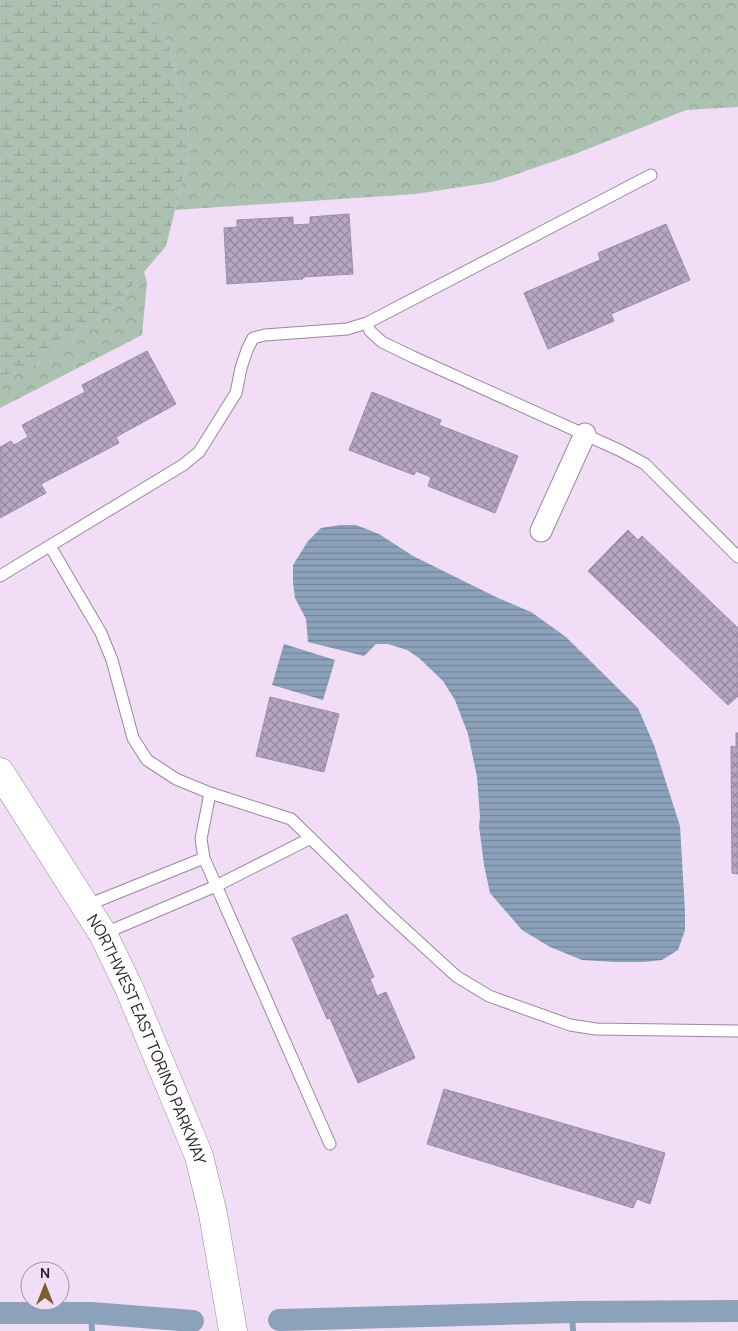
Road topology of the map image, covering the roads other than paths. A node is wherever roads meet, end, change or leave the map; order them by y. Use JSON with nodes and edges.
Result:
{"nodes":[{"id":1,"x":651,"y":175,"type":"dead end"},
{"id":2,"x":367,"y":323,"type":"junction"},
{"id":3,"x":585,"y":434,"type":"junction"},
{"id":4,"x":541,"y":531,"type":"dead end"},
{"id":5,"x":50,"y":546,"type":"junction"},
{"id":6,"x":738,"y":557,"type":"edge"},
{"id":7,"x":0,"y":576,"type":"edge"},
{"id":8,"x":0,"y":772,"type":"edge"},
{"id":9,"x":210,"y":793,"type":"junction"},
{"id":10,"x":311,"y":838,"type":"junction"},
{"id":11,"x":204,"y":858,"type":"junction"},
{"id":12,"x":216,"y":886,"type":"junction"},
{"id":13,"x":85,"y":906,"type":"junction"},
{"id":14,"x":102,"y":934,"type":"junction"},
{"id":15,"x":738,"y":1031,"type":"edge"},
{"id":16,"x":330,"y":1144,"type":"dead end"},
{"id":17,"x":233,"y":1331,"type":"edge"}],
"edges":[{"from":1,"to":2,"type":"lane"},
{"from":2,"to":3,"type":"lane"},
{"from":2,"to":5,"type":"lane"},
{"from":3,"to":4,"type":"street"},
{"from":3,"to":6,"type":"lane"},
{"from":5,"to":7,"type":"lane"},
{"from":5,"to":9,"type":"lane"},
{"from":8,"to":13,"type":"street","name":"NORTHWEST EAST TORINO PARKWAY"},
{"from":9,"to":10,"type":"lane"},
{"from":9,"to":11,"type":"lane"},
{"from":10,"to":12,"type":"lane"},
{"from":10,"to":15,"type":"lane"},
{"from":11,"to":12,"type":"lane"},
{"from":11,"to":13,"type":"lane"},
{"from":12,"to":14,"type":"lane"},
{"from":12,"to":16,"type":"lane"},
{"from":13,"to":14,"type":"street","name":"NORTHWEST EAST TORINO PARKWAY"},
{"from":14,"to":17,"type":"street","name":"NORTHWEST EAST TORINO PARKWAY"}]}
